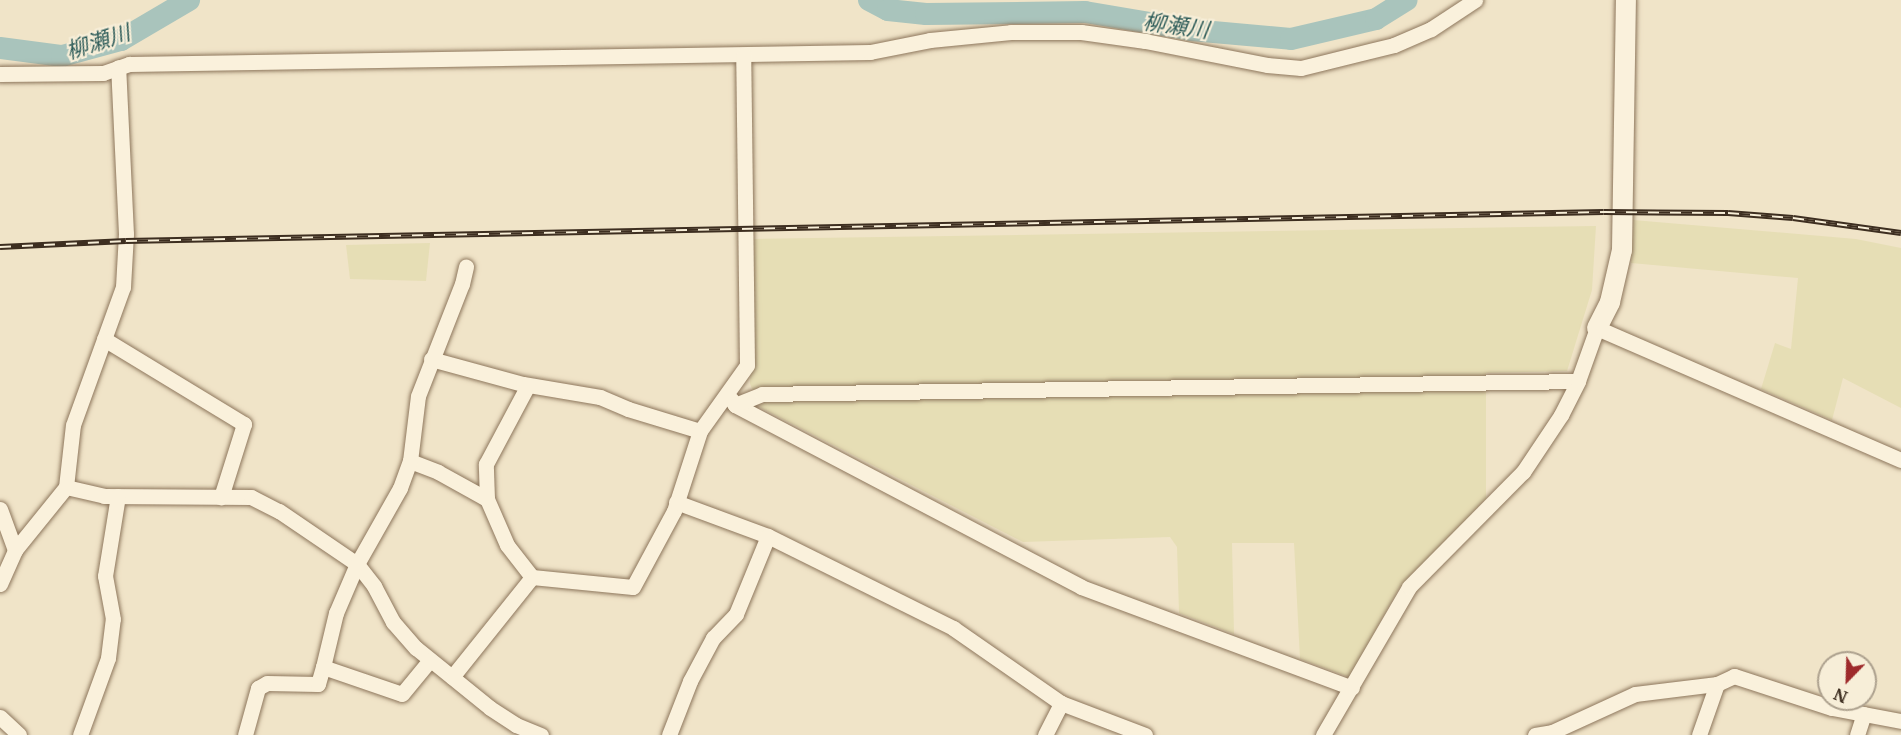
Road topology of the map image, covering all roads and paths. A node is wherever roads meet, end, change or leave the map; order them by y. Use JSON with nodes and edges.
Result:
{"nodes":[{"id":1,"x":1475,"y":0,"type":"edge"},
{"id":2,"x":1626,"y":0,"type":"edge"},
{"id":3,"x":743,"y":55,"type":"junction"},
{"id":4,"x":118,"y":67,"type":"junction"},
{"id":5,"x":0,"y":74,"type":"edge"},
{"id":6,"x":466,"y":266,"type":"dead end"},
{"id":7,"x":1597,"y":328,"type":"junction"},
{"id":8,"x":104,"y":339,"type":"junction"},
{"id":9,"x":431,"y":359,"type":"junction"},
{"id":10,"x":1578,"y":381,"type":"junction"},
{"id":11,"x":528,"y":385,"type":"junction"},
{"id":12,"x":731,"y":400,"type":"junction"},
{"id":13,"x":700,"y":431,"type":"junction"},
{"id":14,"x":1901,"y":460,"type":"edge"},
{"id":15,"x":410,"y":461,"type":"junction"},
{"id":16,"x":66,"y":487,"type":"junction"},
{"id":17,"x":118,"y":496,"type":"junction"},
{"id":18,"x":222,"y":497,"type":"junction"},
{"id":19,"x":487,"y":499,"type":"junction"},
{"id":20,"x":676,"y":502,"type":"junction"},
{"id":21,"x":0,"y":509,"type":"edge"},
{"id":22,"x":768,"y":536,"type":"junction"},
{"id":23,"x":15,"y":550,"type":"junction"},
{"id":24,"x":357,"y":564,"type":"junction"},
{"id":25,"x":532,"y":577,"type":"junction"},
{"id":26,"x":0,"y":584,"type":"edge"},
{"id":27,"x":430,"y":660,"type":"junction"},
{"id":28,"x":323,"y":667,"type":"junction"},
{"id":29,"x":452,"y":677,"type":"junction"},
{"id":30,"x":1717,"y":684,"type":"junction"},
{"id":31,"x":1352,"y":688,"type":"junction"},
{"id":32,"x":1061,"y":703,"type":"junction"},
{"id":33,"x":1864,"y":714,"type":"junction"},
{"id":34,"x":0,"y":717,"type":"edge"},
{"id":35,"x":1901,"y":721,"type":"edge"},
{"id":36,"x":672,"y":734,"type":"edge"},
{"id":37,"x":19,"y":735,"type":"edge"},
{"id":38,"x":80,"y":735,"type":"edge"},
{"id":39,"x":244,"y":735,"type":"edge"},
{"id":40,"x":541,"y":735,"type":"edge"},
{"id":41,"x":1045,"y":735,"type":"edge"},
{"id":42,"x":1145,"y":735,"type":"edge"},
{"id":43,"x":1323,"y":735,"type":"edge"},
{"id":44,"x":1535,"y":735,"type":"edge"},
{"id":45,"x":1699,"y":735,"type":"edge"},
{"id":46,"x":1857,"y":735,"type":"edge"}],
"edges":[{"from":1,"to":3,"type":"street"},
{"from":2,"to":7,"type":"street"},
{"from":3,"to":4,"type":"street"},
{"from":3,"to":12,"type":"street"},
{"from":4,"to":5,"type":"street"},
{"from":4,"to":8,"type":"street"},
{"from":6,"to":9,"type":"street"},
{"from":7,"to":10,"type":"street"},
{"from":7,"to":14,"type":"street"},
{"from":8,"to":16,"type":"street"},
{"from":8,"to":18,"type":"street"},
{"from":9,"to":11,"type":"street"},
{"from":9,"to":15,"type":"street"},
{"from":10,"to":12,"type":"street"},
{"from":10,"to":31,"type":"street"},
{"from":11,"to":13,"type":"street"},
{"from":11,"to":19,"type":"street"},
{"from":12,"to":13,"type":"street"},
{"from":12,"to":31,"type":"street"},
{"from":13,"to":20,"type":"street"},
{"from":15,"to":19,"type":"street"},
{"from":15,"to":24,"type":"street"},
{"from":16,"to":17,"type":"street"},
{"from":16,"to":23,"type":"street"},
{"from":17,"to":18,"type":"street"},
{"from":17,"to":38,"type":"street"},
{"from":18,"to":24,"type":"street"},
{"from":19,"to":25,"type":"street"},
{"from":20,"to":22,"type":"street"},
{"from":20,"to":25,"type":"street"},
{"from":21,"to":23,"type":"street"},
{"from":22,"to":32,"type":"street"},
{"from":22,"to":36,"type":"street"},
{"from":23,"to":26,"type":"street"},
{"from":24,"to":27,"type":"street"},
{"from":24,"to":28,"type":"street"},
{"from":25,"to":29,"type":"street"},
{"from":27,"to":28,"type":"street"},
{"from":27,"to":29,"type":"street"},
{"from":28,"to":39,"type":"street"},
{"from":29,"to":40,"type":"street"},
{"from":30,"to":33,"type":"street"},
{"from":30,"to":44,"type":"street"},
{"from":30,"to":45,"type":"street"},
{"from":31,"to":43,"type":"street"},
{"from":32,"to":41,"type":"street"},
{"from":32,"to":42,"type":"street"},
{"from":33,"to":35,"type":"street"},
{"from":33,"to":46,"type":"street"},
{"from":34,"to":37,"type":"street"}]}
